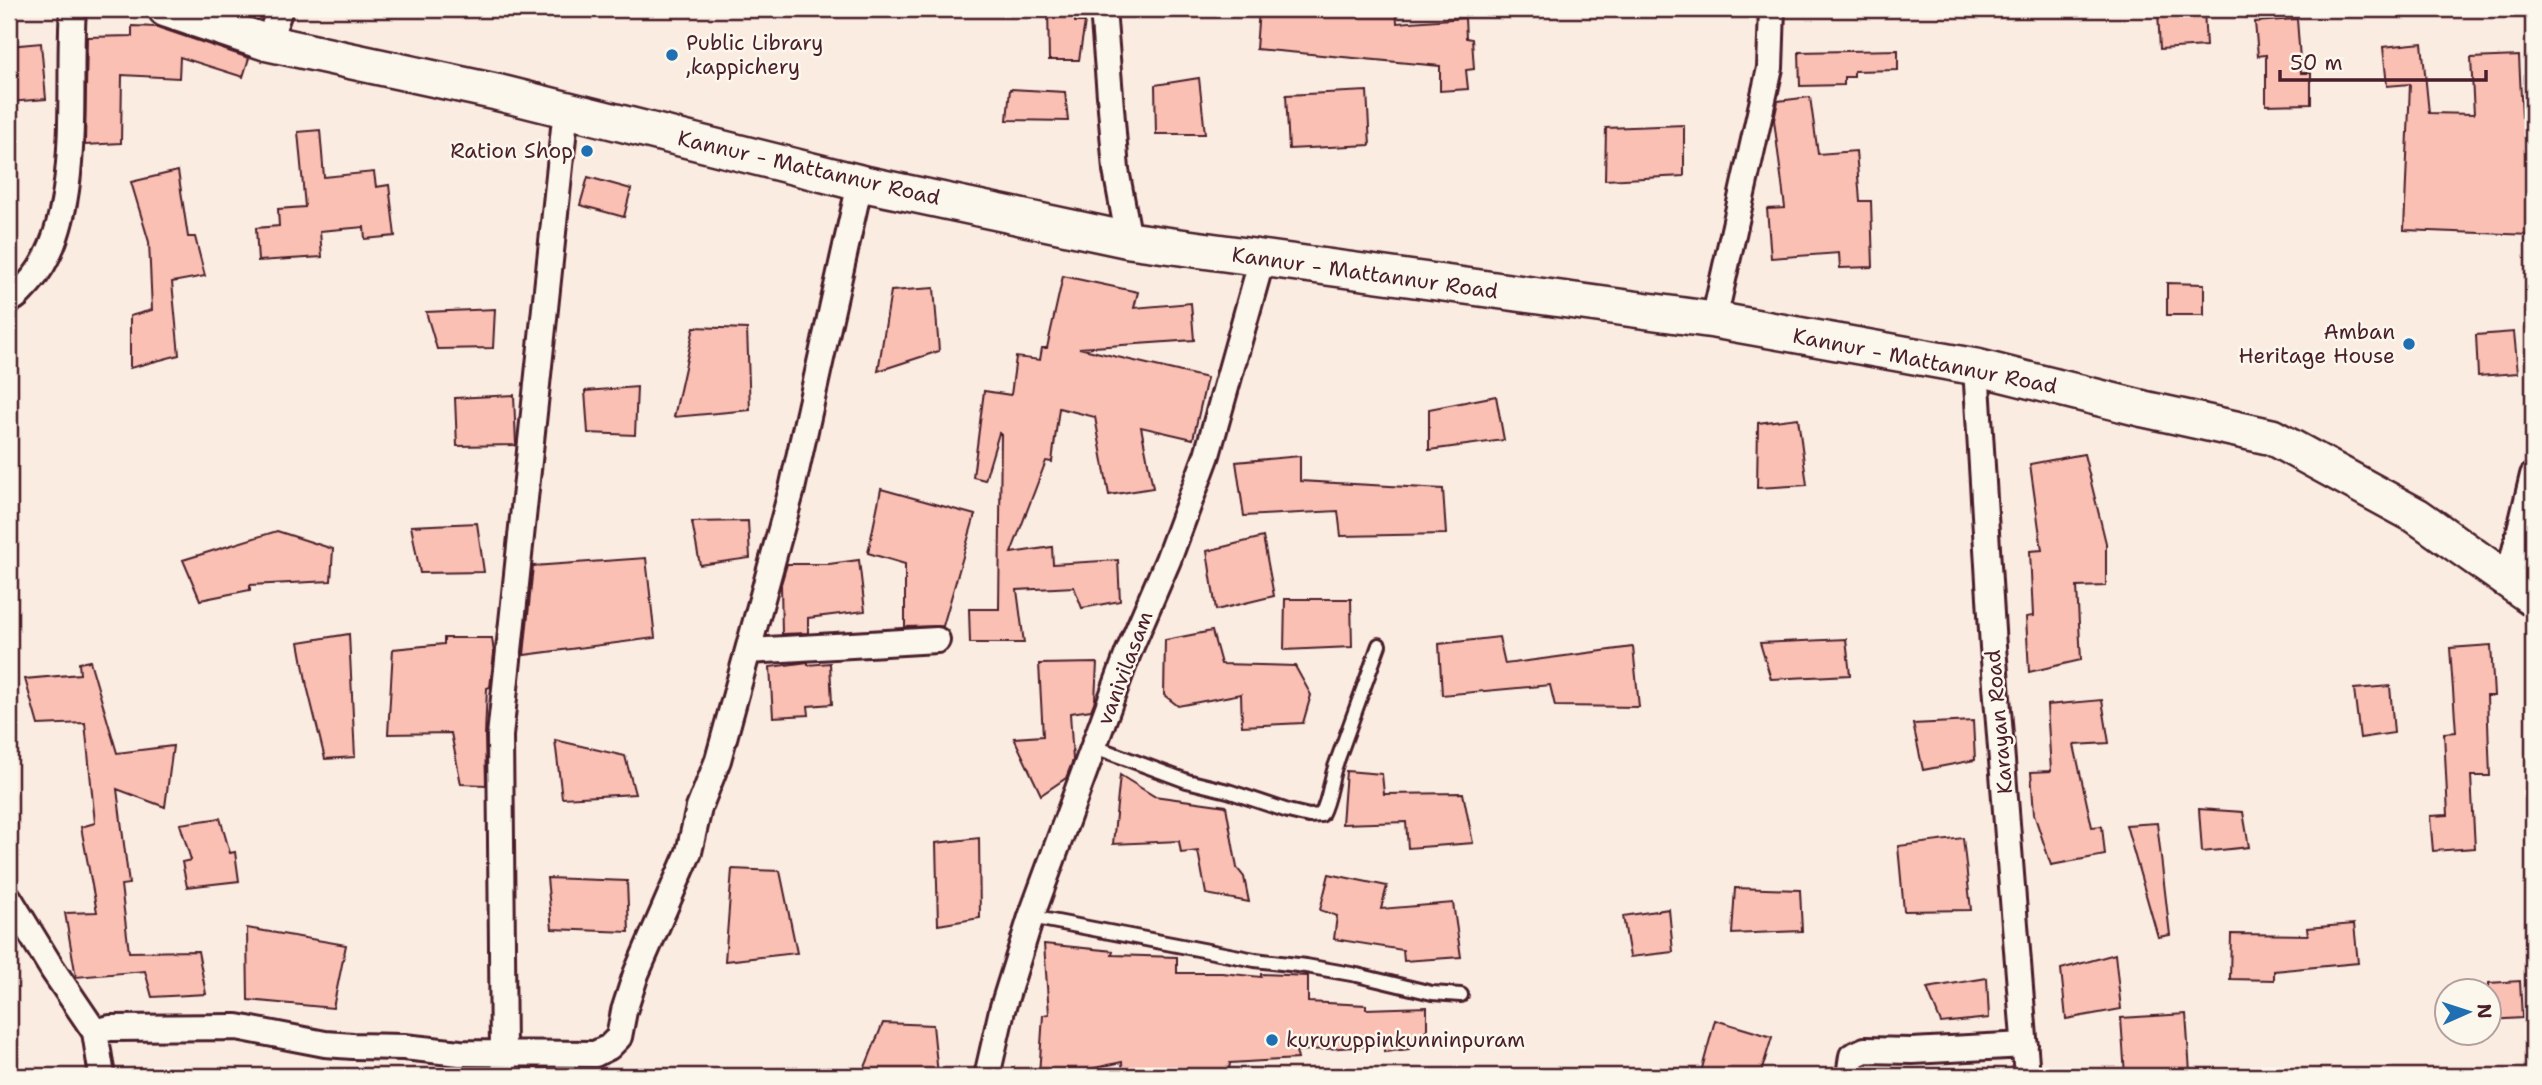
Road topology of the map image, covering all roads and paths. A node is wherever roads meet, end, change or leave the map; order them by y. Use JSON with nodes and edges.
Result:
{"nodes":[{"id":1,"x":73,"y":9,"type":"edge"},
{"id":2,"x":166,"y":9,"type":"edge"},
{"id":3,"x":280,"y":9,"type":"edge"},
{"id":4,"x":1103,"y":9,"type":"edge"},
{"id":5,"x":1772,"y":9,"type":"edge"},
{"id":6,"x":268,"y":43,"type":"junction"},
{"id":7,"x":566,"y":109,"type":"junction"},
{"id":8,"x":860,"y":183,"type":"junction"},
{"id":9,"x":1129,"y":240,"type":"junction"},
{"id":10,"x":1262,"y":259,"type":"junction"},
{"id":11,"x":9,"y":300,"type":"edge"},
{"id":12,"x":1713,"y":320,"type":"junction"},
{"id":13,"x":1976,"y":367,"type":"junction"},
{"id":14,"x":2533,"y":475,"type":"edge"},
{"id":15,"x":2521,"y":589,"type":"edge"},
{"id":16,"x":937,"y":640,"type":"dead end"},
{"id":17,"x":1379,"y":645,"type":"dead end"},
{"id":18,"x":748,"y":652,"type":"junction"},
{"id":19,"x":1095,"y":747,"type":"junction"},
{"id":20,"x":9,"y":898,"type":"edge"},
{"id":21,"x":1031,"y":917,"type":"junction"},
{"id":22,"x":1461,"y":995,"type":"dead end"},
{"id":23,"x":95,"y":1032,"type":"junction"},
{"id":24,"x":2025,"y":1045,"type":"junction"},
{"id":25,"x":504,"y":1064,"type":"edge"},
{"id":26,"x":102,"y":1076,"type":"edge"},
{"id":27,"x":987,"y":1076,"type":"edge"},
{"id":28,"x":1849,"y":1076,"type":"edge"},
{"id":29,"x":2027,"y":1076,"type":"edge"}],
"edges":[{"from":1,"to":11,"type":"street"},
{"from":2,"to":6,"type":"main road","name":"Kannur - Mattannur Road"},
{"from":3,"to":6,"type":"street"},
{"from":4,"to":9,"type":"street"},
{"from":5,"to":12,"type":"street"},
{"from":6,"to":7,"type":"main road","name":"Kannur - Mattannur Road"},
{"from":7,"to":8,"type":"main road","name":"Kannur - Mattannur Road"},
{"from":7,"to":25,"type":"street"},
{"from":8,"to":9,"type":"main road","name":"Kannur - Mattannur Road"},
{"from":8,"to":18,"type":"street"},
{"from":9,"to":10,"type":"main road","name":"Kannur - Mattannur Road"},
{"from":10,"to":12,"type":"main road","name":"Kannur - Mattannur Road"},
{"from":10,"to":19,"type":"street","name":"vanivilasam"},
{"from":12,"to":13,"type":"main road","name":"Kannur - Mattannur Road"},
{"from":13,"to":15,"type":"main road","name":"Kannur - Mattannur Road"},
{"from":13,"to":24,"type":"street","name":"Karayan Road"},
{"from":14,"to":15,"type":"street"},
{"from":16,"to":18,"type":"street"},
{"from":17,"to":19,"type":"lane"},
{"from":18,"to":25,"type":"street"},
{"from":19,"to":21,"type":"street","name":"vanivilasam"},
{"from":20,"to":23,"type":"street"},
{"from":21,"to":22,"type":"lane"},
{"from":21,"to":27,"type":"street","name":"vanivilasam"},
{"from":23,"to":25,"type":"street"},
{"from":23,"to":26,"type":"street"},
{"from":24,"to":28,"type":"street"},
{"from":24,"to":29,"type":"street","name":"Karayan Road"}]}
